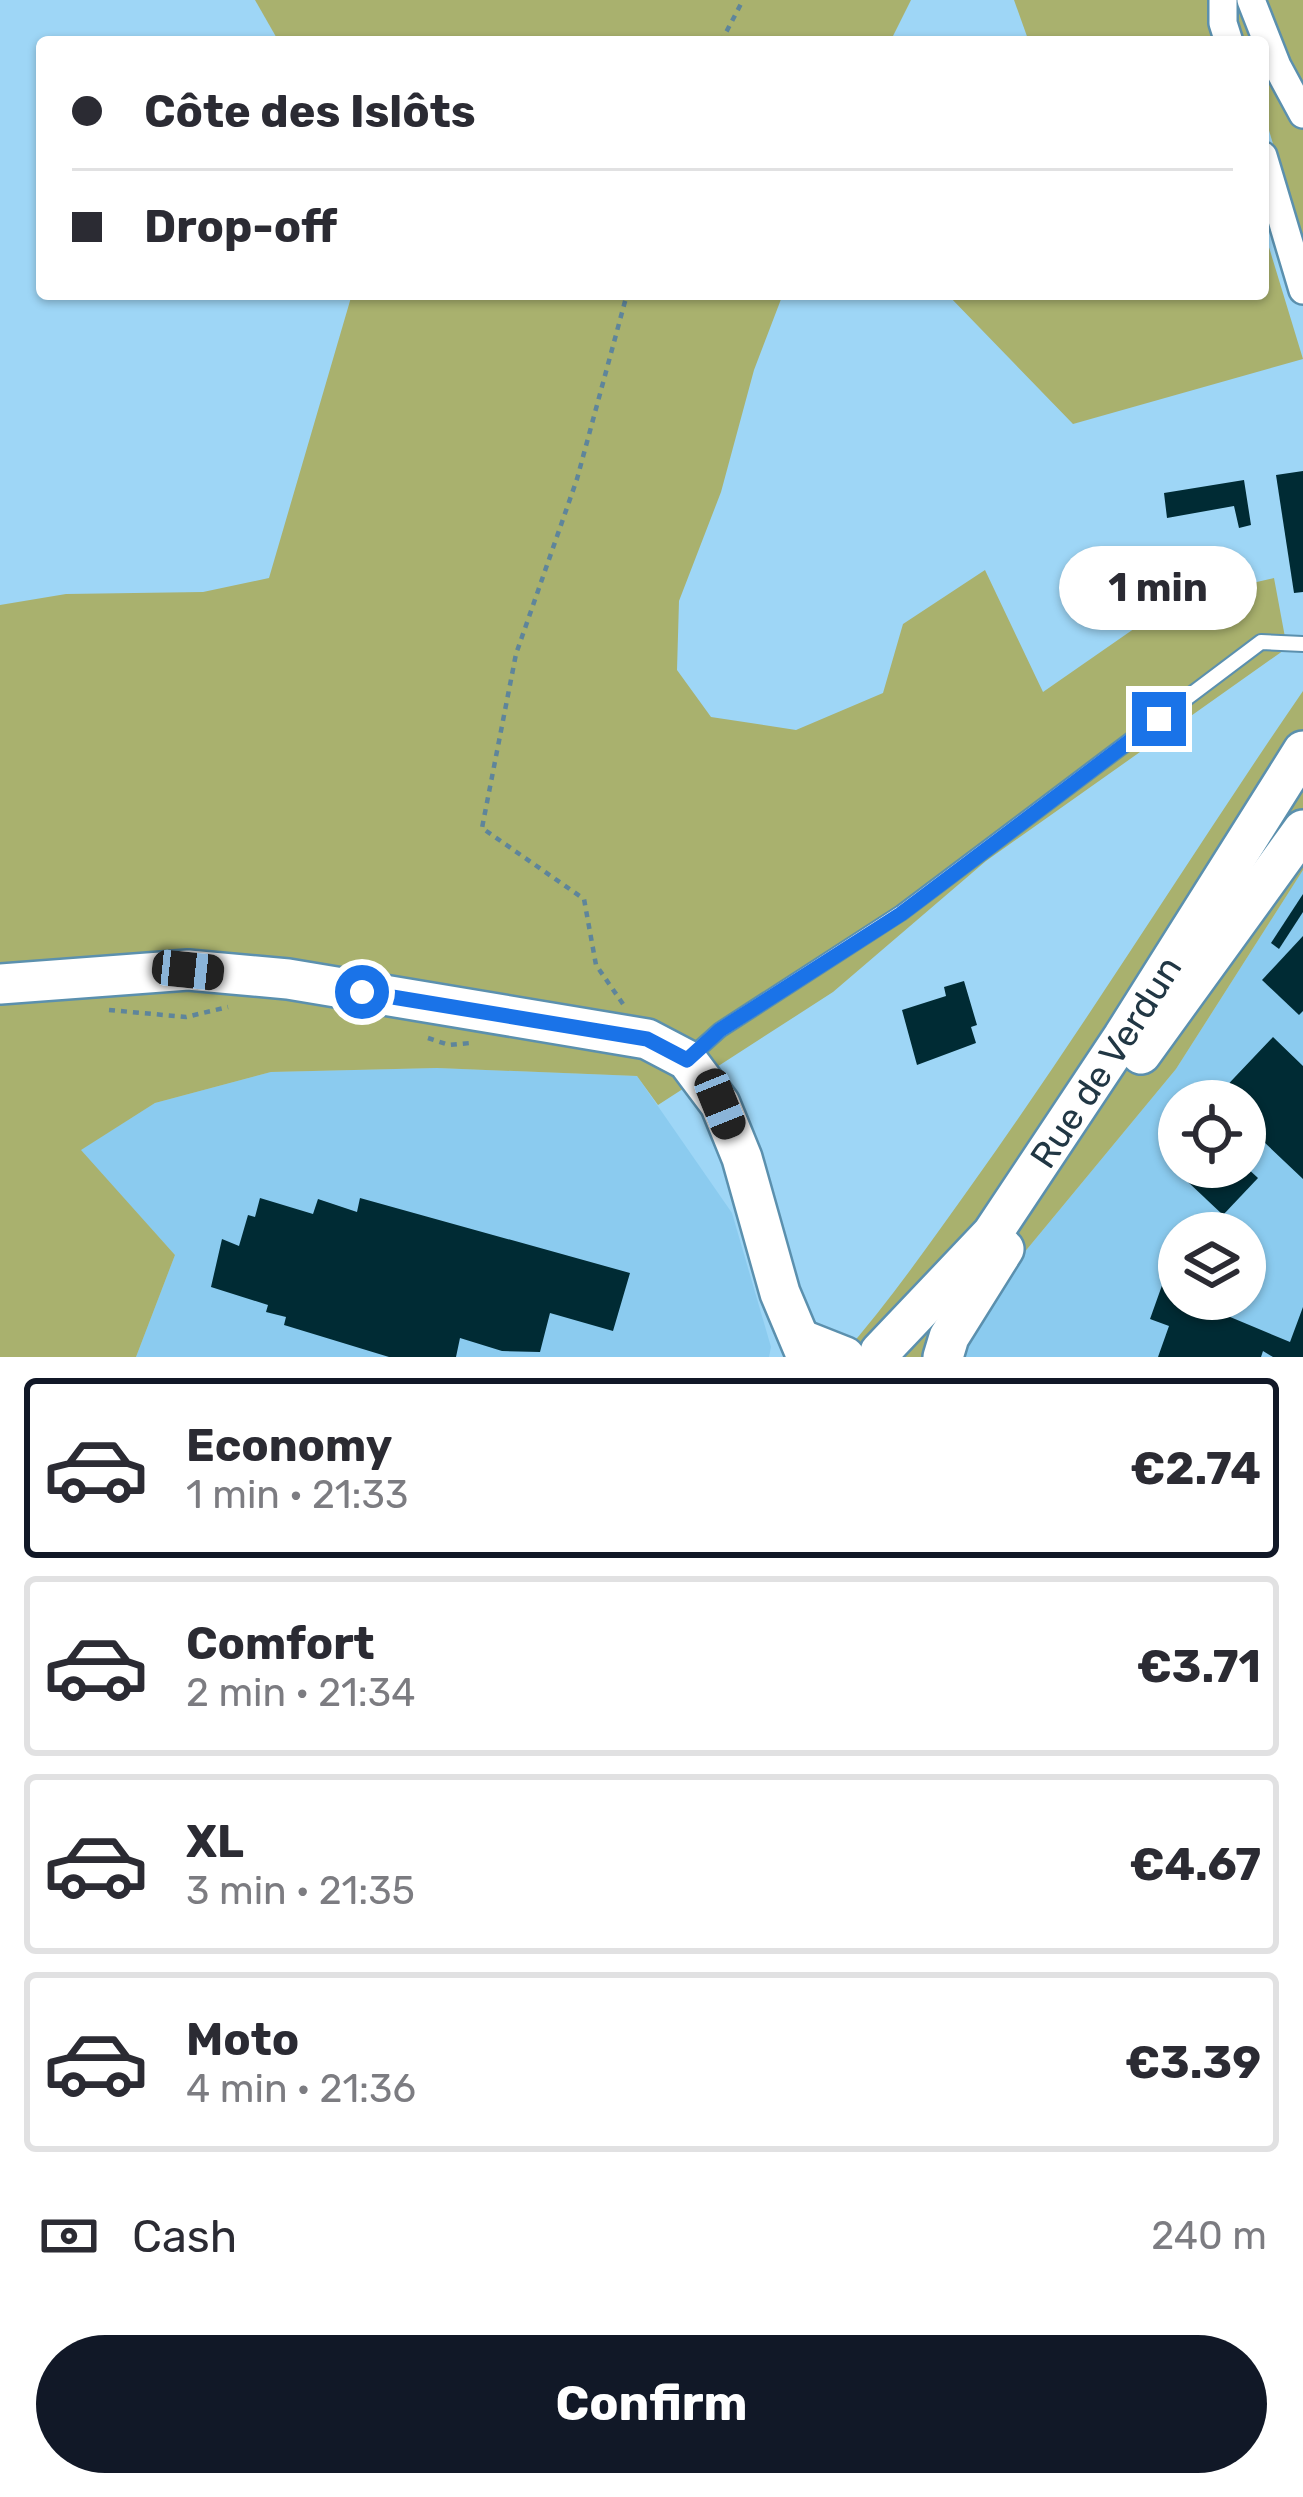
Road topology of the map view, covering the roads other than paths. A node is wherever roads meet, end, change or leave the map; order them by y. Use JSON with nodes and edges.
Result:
{"nodes":[{"id":1,"x":1223,"y":0,"type":"edge"},
{"id":2,"x":1251,"y":0,"type":"edge"},
{"id":3,"x":1227,"y":36,"type":"edge"},
{"id":4,"x":1265,"y":36,"type":"edge"},
{"id":5,"x":1269,"y":46,"type":"edge"},
{"id":6,"x":1303,"y":114,"type":"edge"},
{"id":7,"x":1269,"y":176,"type":"edge"},
{"id":8,"x":1303,"y":290,"type":"edge"},
{"id":9,"x":1303,"y":644,"type":"edge"},
{"id":10,"x":1303,"y":751,"type":"edge"},
{"id":11,"x":1303,"y":830,"type":"edge"},
{"id":12,"x":0,"y":984,"type":"edge"},
{"id":13,"x":687,"y":1060,"type":"junction"},
{"id":14,"x":799,"y":1351,"type":"edge"},
{"id":15,"x":873,"y":1356,"type":"edge"},
{"id":16,"x":943,"y":1357,"type":"edge"}],
"edges":[{"from":1,"to":3,"type":"street"},
{"from":2,"to":4,"type":"street"},
{"from":5,"to":6,"type":"street"},
{"from":7,"to":8,"type":"street"},
{"from":9,"to":13,"type":"lane"},
{"from":10,"to":15,"type":"main road","name":"Rue de Verdun"},
{"from":11,"to":16,"type":"main road","name":"Rue de Verdun"},
{"from":12,"to":13,"type":"main road"},
{"from":13,"to":14,"type":"main road"},
{"from":14,"to":15,"type":"main road"}]}
